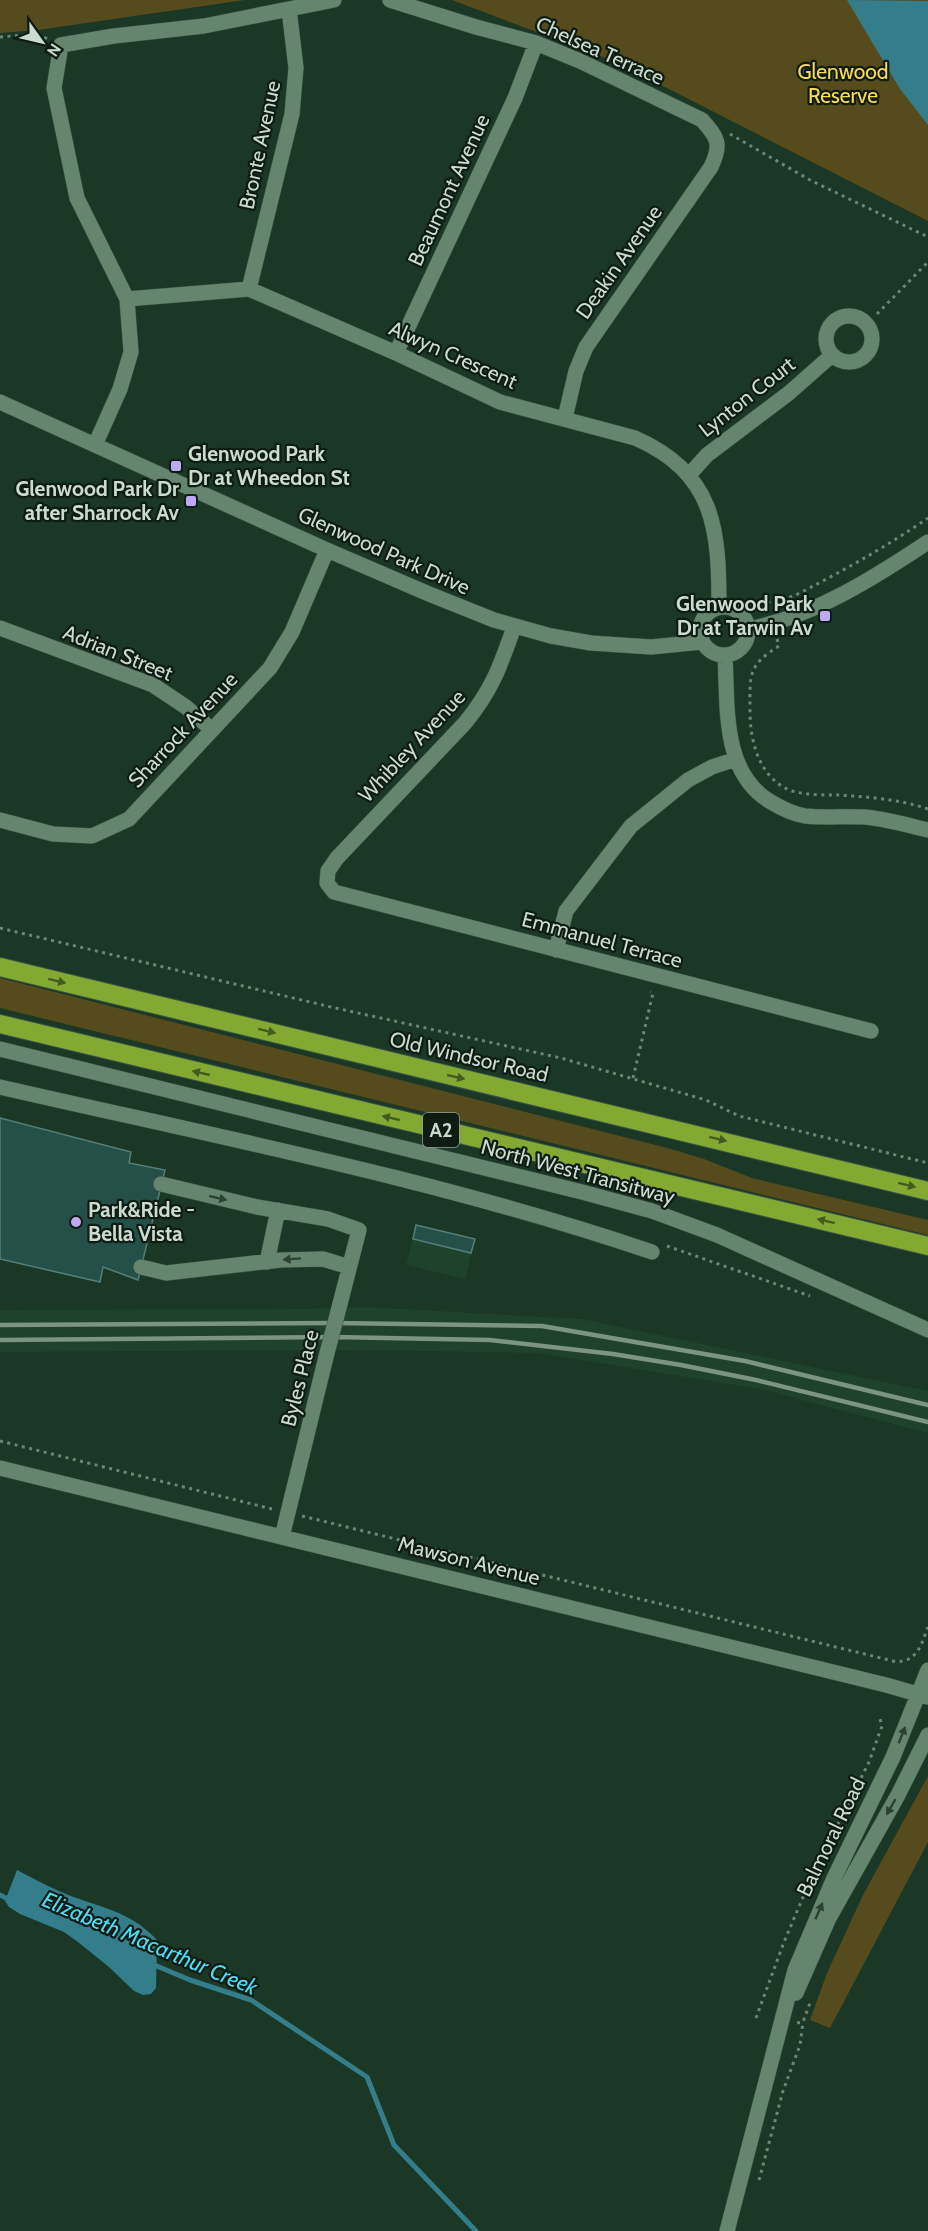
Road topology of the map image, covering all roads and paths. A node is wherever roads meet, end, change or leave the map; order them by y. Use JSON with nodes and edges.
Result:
{"nodes":[{"id":1,"x":334,"y":0,"type":"edge"},
{"id":2,"x":390,"y":0,"type":"edge"},
{"id":3,"x":289,"y":9,"type":"junction"},
{"id":4,"x":0,"y":37,"type":"edge"},
{"id":5,"x":536,"y":43,"type":"junction"},
{"id":6,"x":61,"y":45,"type":"junction"},
{"id":7,"x":716,"y":135,"type":"junction"},
{"id":8,"x":928,"y":237,"type":"edge"},
{"id":9,"x":928,"y":262,"type":"edge"},
{"id":10,"x":249,"y":289,"type":"junction"},
{"id":11,"x":127,"y":299,"type":"junction"},
{"id":12,"x":877,"y":314,"type":"dead end"},
{"id":13,"x":396,"y":353,"type":"junction"},
{"id":14,"x":832,"y":355,"type":"dead end"},
{"id":15,"x":0,"y":402,"type":"edge"},
{"id":16,"x":565,"y":418,"type":"junction"},
{"id":17,"x":95,"y":445,"type":"junction"},
{"id":18,"x":689,"y":475,"type":"junction"},
{"id":19,"x":928,"y":518,"type":"edge"},
{"id":20,"x":928,"y":542,"type":"edge"},
{"id":21,"x":327,"y":550,"type":"junction"},
{"id":22,"x":767,"y":602,"type":"dead end"},
{"id":23,"x":719,"y":607,"type":"junction"},
{"id":24,"x":514,"y":627,"type":"junction"},
{"id":25,"x":0,"y":628,"type":"edge"},
{"id":26,"x":749,"y":629,"type":"junction"},
{"id":27,"x":702,"y":642,"type":"junction"},
{"id":28,"x":779,"y":646,"type":"dead end"},
{"id":29,"x":725,"y":656,"type":"junction"},
{"id":30,"x":212,"y":730,"type":"junction"},
{"id":31,"x":736,"y":759,"type":"junction"},
{"id":32,"x":928,"y":808,"type":"edge"},
{"id":33,"x":0,"y":820,"type":"edge"},
{"id":34,"x":928,"y":830,"type":"edge"},
{"id":35,"x":327,"y":883,"type":"joint"},
{"id":36,"x":0,"y":928,"type":"edge"},
{"id":37,"x":556,"y":950,"type":"junction"},
{"id":38,"x":0,"y":967,"type":"edge"},
{"id":39,"x":650,"y":975,"type":"junction"},
{"id":40,"x":0,"y":1024,"type":"edge"},
{"id":41,"x":871,"y":1031,"type":"dead end"},
{"id":42,"x":0,"y":1050,"type":"edge"},
{"id":43,"x":633,"y":1078,"type":"junction"},
{"id":44,"x":0,"y":1087,"type":"edge"},
{"id":45,"x":928,"y":1163,"type":"edge"},
{"id":46,"x":161,"y":1184,"type":"dead end"},
{"id":47,"x":928,"y":1191,"type":"edge"},
{"id":48,"x":278,"y":1210,"type":"junction"},
{"id":49,"x":928,"y":1246,"type":"edge"},
{"id":50,"x":652,"y":1252,"type":"dead end"},
{"id":51,"x":267,"y":1262,"type":"junction"},
{"id":52,"x":141,"y":1267,"type":"dead end"},
{"id":53,"x":349,"y":1267,"type":"junction"},
{"id":54,"x":856,"y":1296,"type":"junction"},
{"id":55,"x":928,"y":1319,"type":"edge"},
{"id":56,"x":928,"y":1330,"type":"edge"},
{"id":57,"x":0,"y":1441,"type":"edge"},
{"id":58,"x":0,"y":1468,"type":"edge"},
{"id":59,"x":288,"y":1513,"type":"junction"},
{"id":60,"x":282,"y":1537,"type":"junction"},
{"id":61,"x":928,"y":1627,"type":"edge"},
{"id":62,"x":928,"y":1670,"type":"edge"},
{"id":63,"x":923,"y":1695,"type":"edge"},
{"id":64,"x":879,"y":1715,"type":"dead end"},
{"id":65,"x":928,"y":1735,"type":"edge"},
{"id":66,"x":756,"y":2018,"type":"dead end"},
{"id":67,"x":803,"y":2022,"type":"dead end"},
{"id":68,"x":780,"y":2026,"type":"junction"},
{"id":69,"x":757,"y":2185,"type":"dead end"},
{"id":70,"x":727,"y":2231,"type":"edge"}],
"edges":[{"from":1,"to":3,"type":"street"},
{"from":2,"to":5,"type":"street","name":"Chelsea Terrace"},
{"from":3,"to":6,"type":"street"},
{"from":3,"to":10,"type":"street","name":"Bronte Avenue"},
{"from":4,"to":6,"type":"path"},
{"from":5,"to":7,"type":"street","name":"Chelsea Terrace"},
{"from":5,"to":13,"type":"street","name":"Beaumont Avenue"},
{"from":6,"to":11,"type":"street"},
{"from":7,"to":8,"type":"path"},
{"from":7,"to":16,"type":"street","name":"Deakin Avenue"},
{"from":9,"to":12,"type":"path"},
{"from":10,"to":11,"type":"street","name":"Alwyn Crescent"},
{"from":10,"to":13,"type":"street","name":"Alwyn Crescent"},
{"from":11,"to":17,"type":"street"},
{"from":13,"to":16,"type":"street","name":"Alwyn Crescent"},
{"from":14,"to":18,"type":"street","name":"Lynton Court"},
{"from":15,"to":17,"type":"street","name":"Glenwood Park Drive"},
{"from":16,"to":18,"type":"street","name":"Alwyn Crescent"},
{"from":17,"to":21,"type":"street","name":"Glenwood Park Drive"},
{"from":18,"to":23,"type":"street","name":"Alwyn Crescent"},
{"from":19,"to":22,"type":"path"},
{"from":20,"to":26,"type":"street"},
{"from":21,"to":24,"type":"street","name":"Glenwood Park Drive"},
{"from":21,"to":30,"type":"street","name":"Sharrock Avenue"},
{"from":23,"to":26,"type":"street"},
{"from":23,"to":27,"type":"street"},
{"from":24,"to":27,"type":"street","name":"Glenwood Park Drive"},
{"from":24,"to":35,"type":"street","name":"Whibley Avenue"},
{"from":25,"to":30,"type":"street","name":"Adrian Street"},
{"from":26,"to":29,"type":"street"},
{"from":27,"to":29,"type":"street"},
{"from":28,"to":32,"type":"path"},
{"from":29,"to":31,"type":"street"},
{"from":30,"to":33,"type":"street","name":"Sharrock Avenue"},
{"from":31,"to":34,"type":"street"},
{"from":31,"to":37,"type":"street"},
{"from":35,"to":37,"type":"street","name":"Emmanuel Terrace"},
{"from":36,"to":43,"type":"path"},
{"from":37,"to":39,"type":"street","name":"Emmanuel Terrace"},
{"from":38,"to":47,"type":"highway","name":"Old Windsor Road","one_way":true},
{"from":39,"to":41,"type":"street","name":"Emmanuel Terrace"},
{"from":39,"to":43,"type":"path"},
{"from":49,"to":40,"type":"highway","number":"A2","one_way":true},
{"from":42,"to":54,"type":"street","name":"North West Transitway"},
{"from":43,"to":45,"type":"path"},
{"from":44,"to":50,"type":"street"},
{"from":46,"to":48,"type":"street","one_way":true},
{"from":48,"to":51,"type":"street"},
{"from":48,"to":53,"type":"street","name":"Byles Place"},
{"from":51,"to":52,"type":"street"},
{"from":53,"to":51,"type":"street","one_way":true},
{"from":53,"to":59,"type":"street","name":"Byles Place","bridge":true},
{"from":54,"to":55,"type":"street","name":"North West Transitway"},
{"from":54,"to":56,"type":"street","name":"North West Transitway"},
{"from":57,"to":59,"type":"path"},
{"from":58,"to":60,"type":"street","name":"Mawson Avenue"},
{"from":59,"to":60,"type":"street","name":"Byles Place"},
{"from":59,"to":61,"type":"path"},
{"from":60,"to":63,"type":"street","name":"Mawson Avenue"},
{"from":62,"to":63,"type":"street","name":"Balmoral Road"},
{"from":68,"to":63,"type":"street","name":"Balmoral Road","one_way":true},
{"from":64,"to":66,"type":"path"},
{"from":65,"to":68,"type":"street","name":"Balmoral Road","one_way":true},
{"from":67,"to":69,"type":"path"},
{"from":68,"to":70,"type":"street","name":"Balmoral Road"}]}
